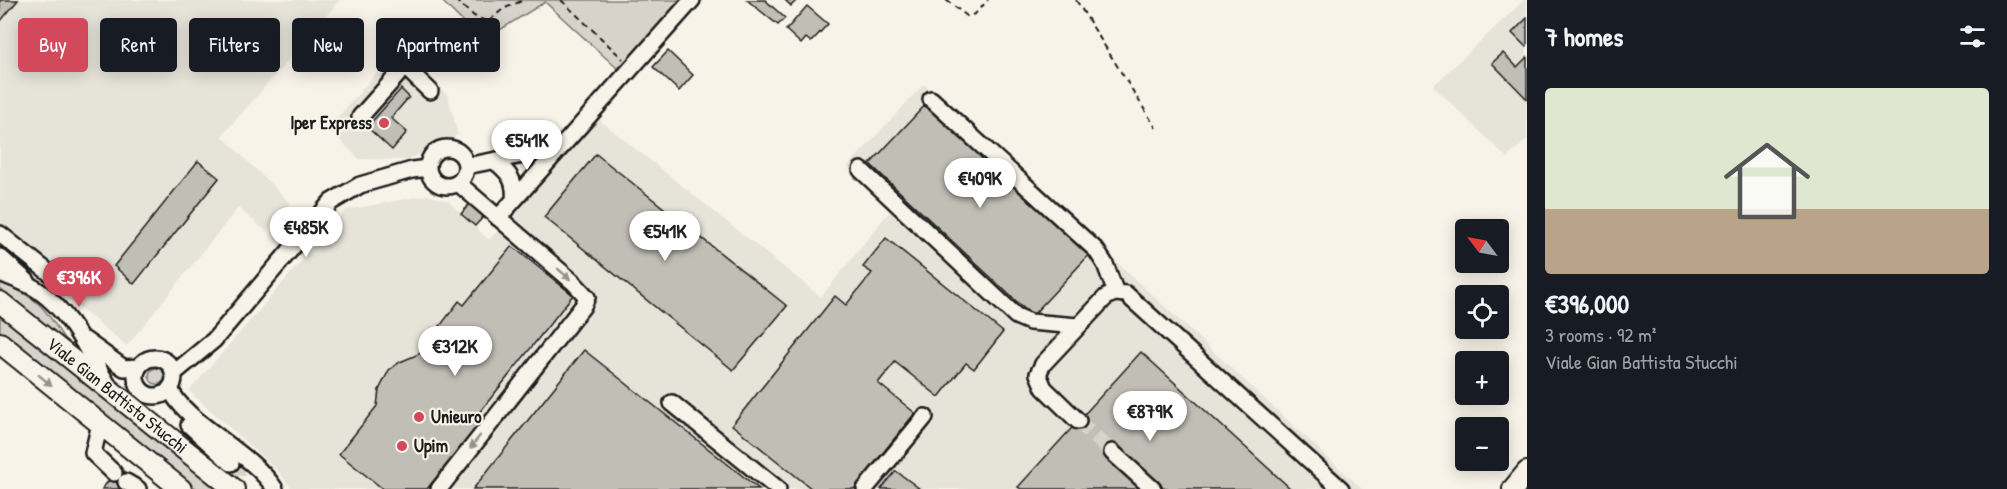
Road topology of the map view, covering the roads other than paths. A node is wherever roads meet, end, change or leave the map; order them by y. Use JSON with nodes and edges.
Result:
{"nodes":[{"id":1,"x":692,"y":0,"type":"edge"},
{"id":2,"x":400,"y":72,"type":"edge"},
{"id":3,"x":410,"y":72,"type":"edge"},
{"id":4,"x":430,"y":91,"type":"dead end"},
{"id":5,"x":931,"y":99,"type":"dead end"},
{"id":6,"x":360,"y":117,"type":"dead end"},
{"id":7,"x":559,"y":148,"type":"junction"},
{"id":8,"x":494,"y":161,"type":"junction"},
{"id":9,"x":466,"y":166,"type":"junction"},
{"id":10,"x":428,"y":168,"type":"junction"},
{"id":11,"x":861,"y":170,"type":"dead end"},
{"id":12,"x":458,"y":183,"type":"junction"},
{"id":13,"x":514,"y":200,"type":"junction"},
{"id":14,"x":498,"y":218,"type":"junction"},
{"id":15,"x":0,"y":234,"type":"edge"},
{"id":16,"x":0,"y":257,"type":"edge"},
{"id":17,"x":0,"y":273,"type":"edge"},
{"id":18,"x":61,"y":282,"type":"dead end"},
{"id":19,"x":36,"y":289,"type":"junction"},
{"id":20,"x":1116,"y":293,"type":"junction"},
{"id":21,"x":0,"y":303,"type":"edge"},
{"id":22,"x":1078,"y":326,"type":"junction"},
{"id":23,"x":81,"y":337,"type":"junction"},
{"id":24,"x":0,"y":343,"type":"edge"},
{"id":25,"x":194,"y":355,"type":"junction"},
{"id":26,"x":163,"y":360,"type":"junction"},
{"id":27,"x":138,"y":367,"type":"junction"},
{"id":28,"x":168,"y":386,"type":"junction"},
{"id":29,"x":113,"y":393,"type":"junction"},
{"id":30,"x":672,"y":403,"type":"dead end"},
{"id":31,"x":925,"y":417,"type":"dead end"},
{"id":32,"x":1078,"y":421,"type":"tunnel mouth"},
{"id":33,"x":99,"y":424,"type":"junction"},
{"id":34,"x":1112,"y":452,"type":"tunnel mouth"},
{"id":35,"x":231,"y":463,"type":"tunnel mouth"},
{"id":36,"x":1527,"y":472,"type":"edge"},
{"id":37,"x":126,"y":481,"type":"edge"},
{"id":38,"x":170,"y":486,"type":"edge"},
{"id":39,"x":275,"y":487,"type":"edge"},
{"id":40,"x":234,"y":489,"type":"edge"},
{"id":41,"x":439,"y":489,"type":"edge"},
{"id":42,"x":778,"y":489,"type":"edge"},
{"id":43,"x":865,"y":489,"type":"edge"},
{"id":44,"x":1153,"y":489,"type":"edge"},
{"id":45,"x":1341,"y":489,"type":"edge"},
{"id":46,"x":1514,"y":489,"type":"edge"}],
"edges":[{"from":1,"to":7,"type":"street"},
{"from":2,"to":6,"type":"street"},
{"from":3,"to":4,"type":"street"},
{"from":5,"to":20,"type":"street"},
{"from":7,"to":8,"type":"street"},
{"from":7,"to":13,"type":"street"},
{"from":8,"to":9,"type":"street"},
{"from":8,"to":13,"type":"street"},
{"from":9,"to":10,"type":"street"},
{"from":9,"to":12,"type":"street"},
{"from":10,"to":12,"type":"street"},
{"from":10,"to":25,"type":"street"},
{"from":11,"to":22,"type":"street"},
{"from":12,"to":14,"type":"street"},
{"from":13,"to":14,"type":"street"},
{"from":14,"to":41,"type":"street","one_way":true},
{"from":15,"to":18,"type":"street"},
{"from":16,"to":19,"type":"street"},
{"from":17,"to":19,"type":"street"},
{"from":19,"to":23,"type":"street"},
{"from":20,"to":22,"type":"street"},
{"from":20,"to":45,"type":"street"},
{"from":21,"to":29,"type":"main road","name":"Viale Gian Battista Stucchi"},
{"from":22,"to":32,"type":"street"},
{"from":23,"to":27,"type":"street"},
{"from":23,"to":29,"type":"street"},
{"from":24,"to":33,"type":"main road","name":"Viale Gian Battista Stucchi","one_way":true},
{"from":25,"to":26,"type":"street"},
{"from":25,"to":28,"type":"street"},
{"from":26,"to":27,"type":"street"},
{"from":26,"to":28,"type":"street"},
{"from":27,"to":28,"type":"street"},
{"from":28,"to":35,"type":"street"},
{"from":28,"to":39,"type":"street"},
{"from":29,"to":40,"type":"main road","name":"Viale Gian Battista Stucchi"},
{"from":30,"to":42,"type":"street"},
{"from":31,"to":43,"type":"street"},
{"from":33,"to":37,"type":"street"},
{"from":33,"to":38,"type":"main road","name":"Viale Gian Battista Stucchi"},
{"from":34,"to":44,"type":"street"},
{"from":36,"to":46,"type":"main road"}]}
